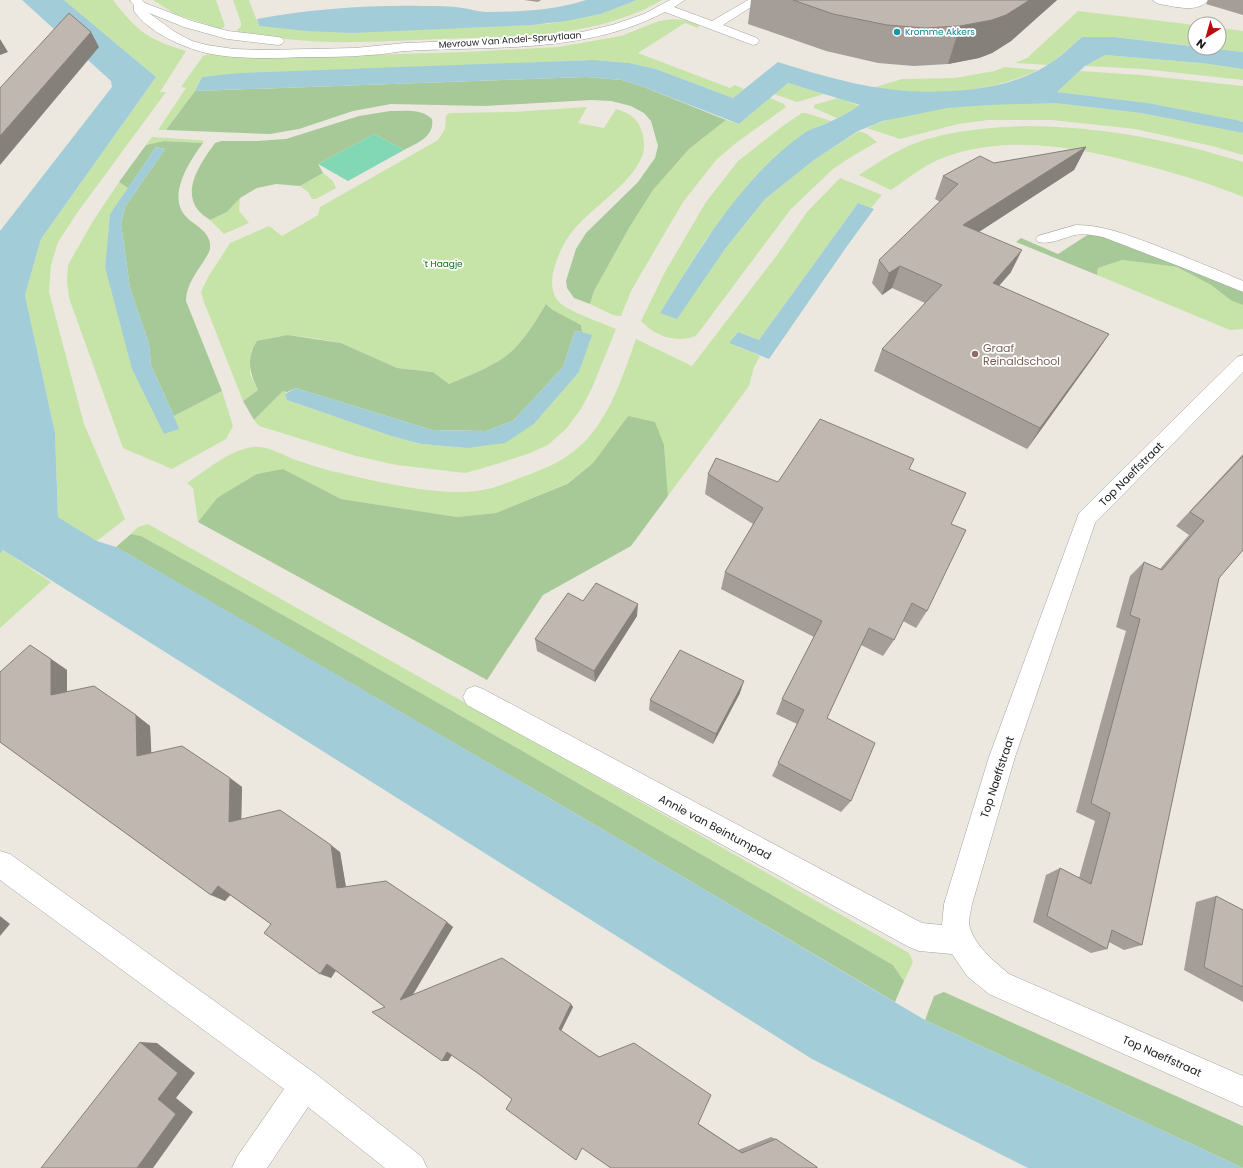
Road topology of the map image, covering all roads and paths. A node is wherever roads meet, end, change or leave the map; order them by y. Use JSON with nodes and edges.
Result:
{"nodes":[{"id":1,"x":679,"y":0,"type":"edge"},
{"id":2,"x":756,"y":0,"type":"edge"},
{"id":3,"x":1159,"y":0,"type":"edge"},
{"id":4,"x":1202,"y":0,"type":"edge"},
{"id":5,"x":138,"y":2,"type":"edge"},
{"id":6,"x":666,"y":8,"type":"junction"},
{"id":7,"x":711,"y":26,"type":"junction"},
{"id":8,"x":753,"y":41,"type":"dead end"},
{"id":9,"x":407,"y":47,"type":"junction"},
{"id":10,"x":1044,"y":239,"type":"dead end"},
{"id":11,"x":1243,"y":287,"type":"edge"},
{"id":12,"x":1243,"y":361,"type":"edge"},
{"id":13,"x":475,"y":698,"type":"dead end"},
{"id":14,"x":0,"y":864,"type":"edge"},
{"id":15,"x":960,"y":940,"type":"junction"},
{"id":16,"x":304,"y":1084,"type":"junction"},
{"id":17,"x":1243,"y":1092,"type":"edge"},
{"id":18,"x":248,"y":1168,"type":"edge"},
{"id":19,"x":411,"y":1168,"type":"edge"}],
"edges":[{"from":1,"to":6,"type":"street","name":"Mevrouw Van Andel-Spruytlaan"},
{"from":2,"to":7,"type":"street"},
{"from":3,"to":4,"type":"street"},
{"from":5,"to":9,"type":"street","name":"Mevrouw Van Andel-Spruytlaan"},
{"from":5,"to":9,"type":"street","name":"Mevrouw Van Andel-Spruytlaan"},
{"from":6,"to":7,"type":"street"},
{"from":6,"to":9,"type":"street","name":"Mevrouw Van Andel-Spruytlaan"},
{"from":7,"to":8,"type":"street"},
{"from":10,"to":11,"type":"street"},
{"from":12,"to":15,"type":"street","name":"Top Naeffstraat"},
{"from":13,"to":15,"type":"street","name":"Annie van Beintumpad"},
{"from":14,"to":16,"type":"street"},
{"from":15,"to":17,"type":"street","name":"Top Naeffstraat"},
{"from":16,"to":18,"type":"street"},
{"from":16,"to":19,"type":"street"}]}
